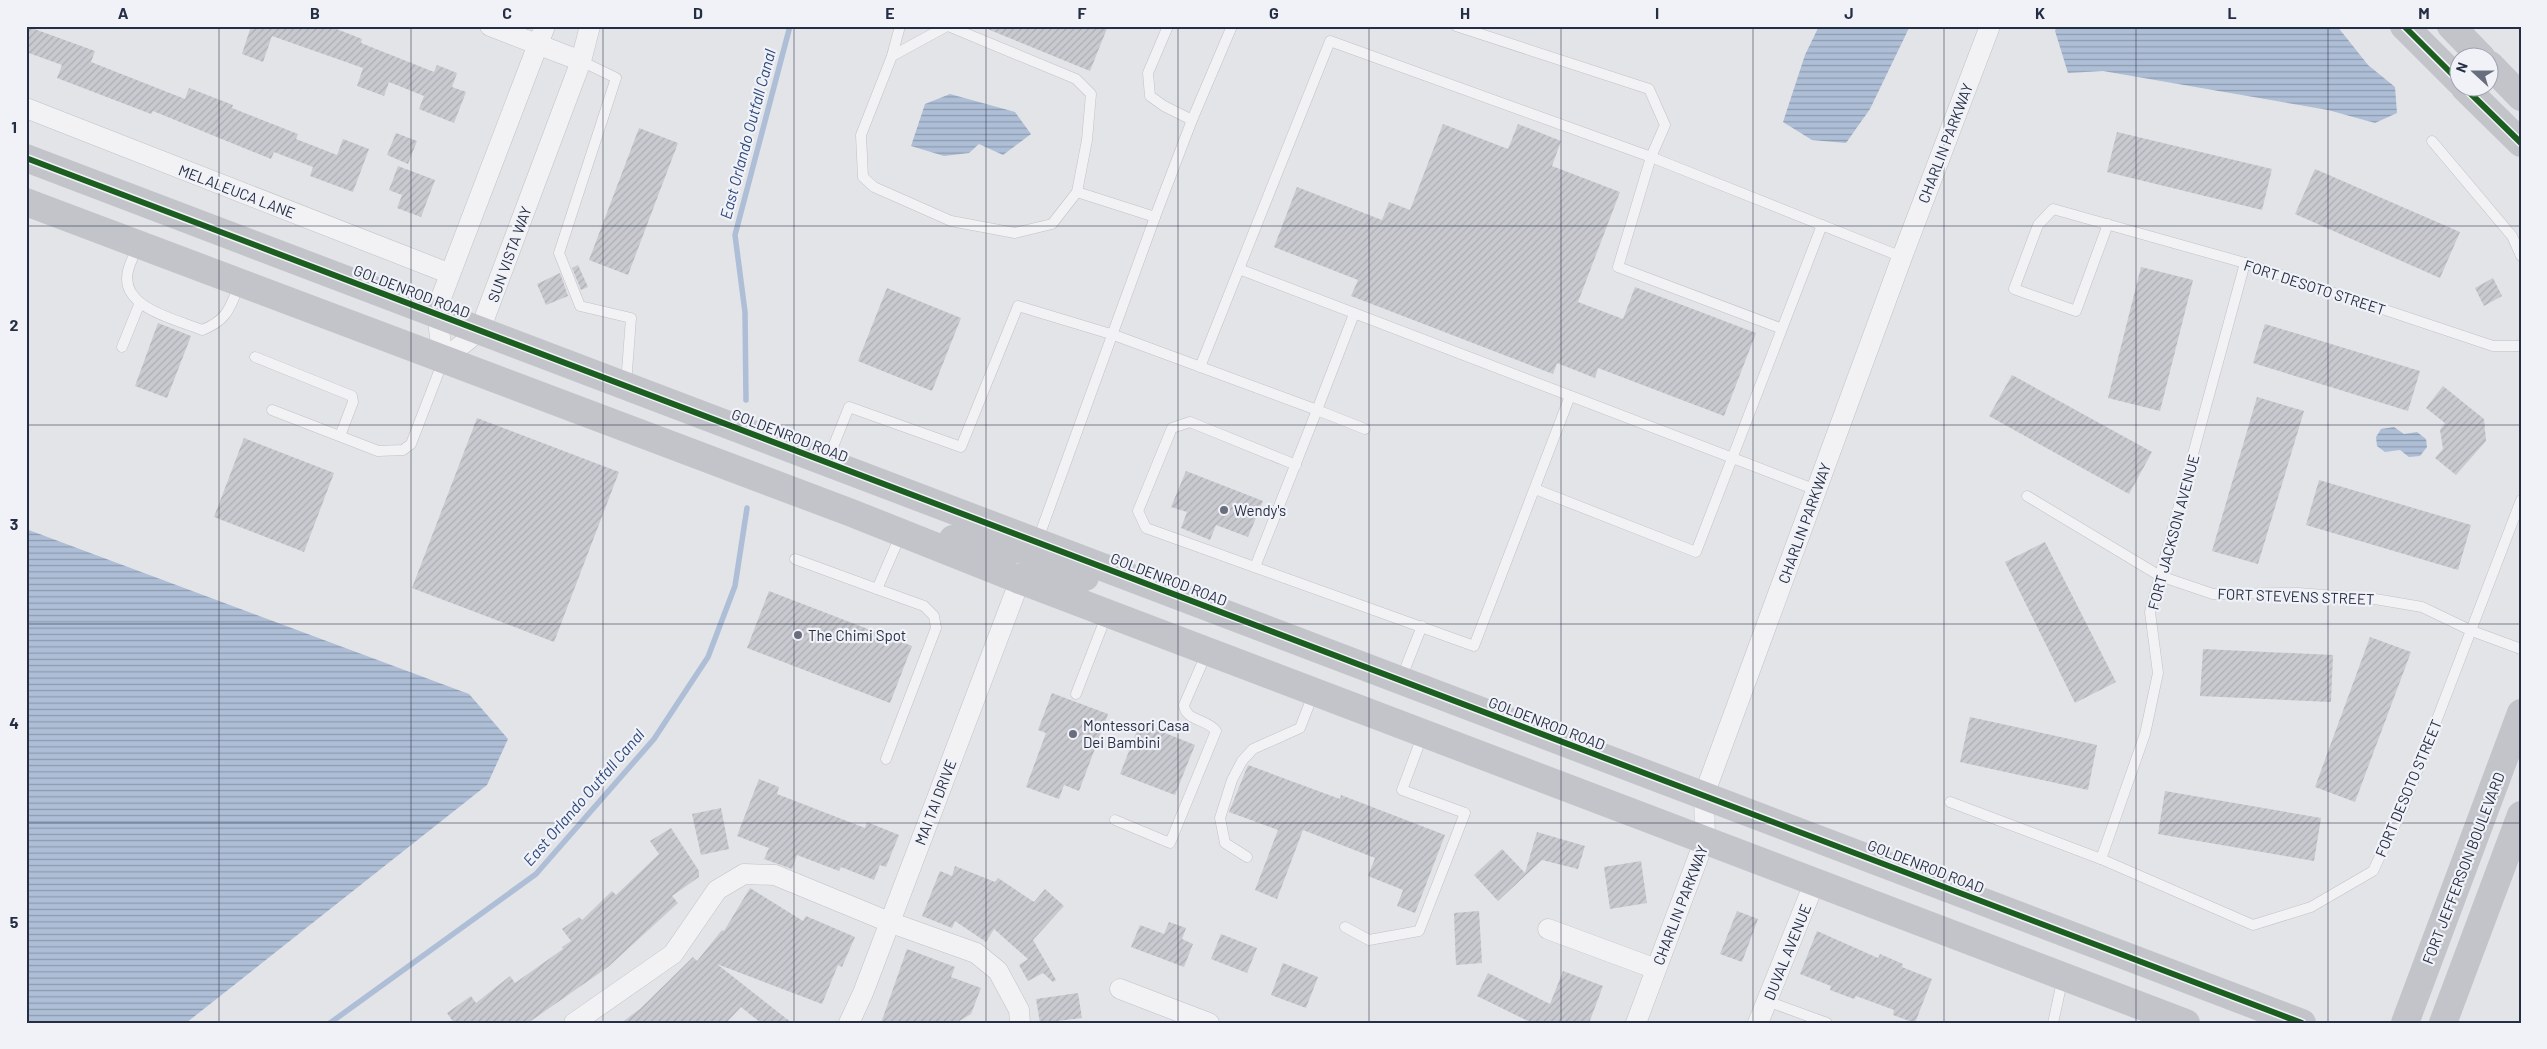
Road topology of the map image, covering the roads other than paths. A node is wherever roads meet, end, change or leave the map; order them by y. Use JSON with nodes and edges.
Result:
{"nodes":[{"id":1,"x":490,"y":26,"type":"edge"},
{"id":2,"x":590,"y":26,"type":"edge"},
{"id":3,"x":900,"y":26,"type":"edge"},
{"id":4,"x":947,"y":26,"type":"edge"},
{"id":5,"x":1168,"y":26,"type":"edge"},
{"id":6,"x":1232,"y":26,"type":"edge"},
{"id":7,"x":1456,"y":26,"type":"edge"},
{"id":8,"x":1990,"y":26,"type":"edge"},
{"id":9,"x":2404,"y":26,"type":"edge"},
{"id":10,"x":2451,"y":26,"type":"edge"},
{"id":11,"x":541,"y":35,"type":"edge"},
{"id":12,"x":2472,"y":48,"type":"edge"},
{"id":13,"x":892,"y":56,"type":"junction"},
{"id":14,"x":580,"y":61,"type":"junction"},
{"id":15,"x":2450,"y":72,"type":"edge"},
{"id":16,"x":2500,"y":75,"type":"edge"},
{"id":17,"x":2521,"y":97,"type":"edge"},
{"id":18,"x":2476,"y":98,"type":"edge"},
{"id":19,"x":26,"y":108,"type":"edge"},
{"id":20,"x":1192,"y":120,"type":"junction"},
{"id":21,"x":2432,"y":141,"type":"dead end"},
{"id":22,"x":2521,"y":143,"type":"edge"},
{"id":23,"x":1651,"y":157,"type":"junction"},
{"id":24,"x":26,"y":158,"type":"edge"},
{"id":25,"x":1077,"y":192,"type":"junction"},
{"id":26,"x":26,"y":202,"type":"edge"},
{"id":27,"x":1155,"y":217,"type":"junction"},
{"id":28,"x":2108,"y":224,"type":"junction"},
{"id":29,"x":1822,"y":225,"type":"junction"},
{"id":30,"x":139,"y":244,"type":"junction"},
{"id":31,"x":2521,"y":256,"type":"edge"},
{"id":32,"x":1902,"y":257,"type":"junction"},
{"id":33,"x":2245,"y":263,"type":"junction"},
{"id":34,"x":1239,"y":269,"type":"junction"},
{"id":35,"x":448,"y":273,"type":"junction"},
{"id":36,"x":240,"y":283,"type":"junction"},
{"id":37,"x":139,"y":305,"type":"junction"},
{"id":38,"x":437,"y":314,"type":"junction"},
{"id":39,"x":1354,"y":314,"type":"junction"},
{"id":40,"x":1780,"y":328,"type":"junction"},
{"id":41,"x":480,"y":330,"type":"junction"},
{"id":42,"x":1114,"y":335,"type":"junction"},
{"id":43,"x":122,"y":346,"type":"dead end"},
{"id":44,"x":2521,"y":346,"type":"edge"},
{"id":45,"x":256,"y":357,"type":"dead end"},
{"id":46,"x":443,"y":360,"type":"junction"},
{"id":47,"x":1200,"y":367,"type":"junction"},
{"id":48,"x":626,"y":386,"type":"junction"},
{"id":49,"x":1570,"y":396,"type":"junction"},
{"id":50,"x":272,"y":410,"type":"dead end"},
{"id":51,"x":1317,"y":410,"type":"junction"},
{"id":52,"x":1365,"y":429,"type":"dead end"},
{"id":53,"x":340,"y":436,"type":"junction"},
{"id":54,"x":1731,"y":459,"type":"junction"},
{"id":55,"x":827,"y":463,"type":"junction"},
{"id":56,"x":1296,"y":464,"type":"junction"},
{"id":57,"x":1536,"y":489,"type":"junction"},
{"id":58,"x":1816,"y":490,"type":"junction"},
{"id":59,"x":2027,"y":496,"type":"dead end"},
{"id":60,"x":2521,"y":500,"type":"edge"},
{"id":61,"x":849,"y":512,"type":"junction"},
{"id":62,"x":901,"y":533,"type":"junction"},
{"id":63,"x":1037,"y":542,"type":"junction"},
{"id":64,"x":795,"y":560,"type":"dead end"},
{"id":65,"x":1252,"y":566,"type":"junction"},
{"id":66,"x":2160,"y":576,"type":"junction"},
{"id":67,"x":1020,"y":580,"type":"junction"},
{"id":68,"x":877,"y":590,"type":"junction"},
{"id":69,"x":1108,"y":613,"type":"junction"},
{"id":70,"x":1224,"y":613,"type":"junction"},
{"id":71,"x":1422,"y":626,"type":"junction"},
{"id":72,"x":2472,"y":631,"type":"junction"},
{"id":73,"x":2521,"y":649,"type":"edge"},
{"id":74,"x":1207,"y":651,"type":"junction"},
{"id":75,"x":1401,"y":680,"type":"junction"},
{"id":76,"x":1314,"y":691,"type":"junction"},
{"id":77,"x":1076,"y":694,"type":"dead end"},
{"id":78,"x":2521,"y":713,"type":"edge"},
{"id":79,"x":1423,"y":733,"type":"junction"},
{"id":80,"x":886,"y":759,"type":"dead end"},
{"id":81,"x":1704,"y":795,"type":"junction"},
{"id":82,"x":1950,"y":802,"type":"dead end"},
{"id":83,"x":2521,"y":815,"type":"edge"},
{"id":84,"x":1116,"y":820,"type":"dead end"},
{"id":85,"x":1705,"y":839,"type":"junction"},
{"id":86,"x":1246,"y":857,"type":"dead end"},
{"id":87,"x":2101,"y":859,"type":"junction"},
{"id":88,"x":1816,"y":881,"type":"junction"},
{"id":89,"x":889,"y":922,"type":"junction"},
{"id":90,"x":1345,"y":927,"type":"dead end"},
{"id":91,"x":1548,"y":929,"type":"dead end"},
{"id":92,"x":1656,"y":968,"type":"junction"},
{"id":93,"x":2063,"y":976,"type":"junction"},
{"id":94,"x":1120,"y":989,"type":"dead end"},
{"id":95,"x":1766,"y":1001,"type":"junction"},
{"id":96,"x":574,"y":1023,"type":"edge"},
{"id":97,"x":849,"y":1023,"type":"edge"},
{"id":98,"x":1020,"y":1023,"type":"edge"},
{"id":99,"x":1209,"y":1023,"type":"edge"},
{"id":100,"x":1636,"y":1023,"type":"edge"},
{"id":101,"x":1758,"y":1023,"type":"edge"},
{"id":102,"x":1826,"y":1023,"type":"edge"},
{"id":103,"x":2053,"y":1023,"type":"edge"},
{"id":104,"x":2186,"y":1023,"type":"edge"},
{"id":105,"x":2302,"y":1023,"type":"edge"},
{"id":106,"x":2405,"y":1023,"type":"edge"},
{"id":107,"x":2443,"y":1023,"type":"edge"}],
"edges":[{"from":1,"to":11,"type":"street"},
{"from":2,"to":14,"type":"street","name":"SUN VISTA WAY"},
{"from":3,"to":13,"type":"lane"},
{"from":4,"to":13,"type":"lane"},
{"from":4,"to":25,"type":"lane"},
{"from":5,"to":20,"type":"lane"},
{"from":6,"to":20,"type":"lane"},
{"from":7,"to":23,"type":"lane"},
{"from":8,"to":32,"type":"street","name":"CHARLIN PARKWAY"},
{"from":9,"to":15,"type":"main road"},
{"from":10,"to":12,"type":"main road"},
{"from":11,"to":14,"type":"street"},
{"from":11,"to":35,"type":"street"},
{"from":13,"to":25,"type":"lane"},
{"from":14,"to":41,"type":"street","name":"SUN VISTA WAY"},
{"from":14,"to":48,"type":"lane"},
{"from":16,"to":17,"type":"main road"},
{"from":18,"to":22,"type":"main road"},
{"from":19,"to":35,"type":"street","name":"MELALEUCA LANE"},
{"from":20,"to":27,"type":"lane"},
{"from":21,"to":31,"type":"lane"},
{"from":23,"to":29,"type":"lane"},
{"from":23,"to":34,"type":"lane"},
{"from":23,"to":40,"type":"lane"},
{"from":24,"to":38,"type":"main road","name":"GOLDENROD ROAD"},
{"from":25,"to":27,"type":"lane"},
{"from":26,"to":30,"type":"main road"},
{"from":27,"to":42,"type":"lane"},
{"from":28,"to":28,"type":"lane","name":"FORT DESOTO STREET"},
{"from":28,"to":33,"type":"lane","name":"FORT DESOTO STREET"},
{"from":29,"to":32,"type":"lane"},
{"from":29,"to":40,"type":"lane"},
{"from":30,"to":36,"type":"main road"},
{"from":30,"to":37,"type":"lane"},
{"from":32,"to":58,"type":"street","name":"CHARLIN PARKWAY"},
{"from":33,"to":44,"type":"lane","name":"FORT DESOTO STREET"},
{"from":33,"to":66,"type":"lane","name":"FORT JACKSON AVENUE"},
{"from":34,"to":39,"type":"lane"},
{"from":34,"to":47,"type":"lane"},
{"from":35,"to":38,"type":"street"},
{"from":36,"to":37,"type":"lane"},
{"from":36,"to":46,"type":"main road"},
{"from":37,"to":43,"type":"lane"},
{"from":38,"to":41,"type":"main road","name":"GOLDENROD ROAD"},
{"from":38,"to":46,"type":"street"},
{"from":39,"to":49,"type":"lane"},
{"from":39,"to":51,"type":"lane"},
{"from":40,"to":54,"type":"lane"},
{"from":41,"to":46,"type":"street"},
{"from":41,"to":48,"type":"main road","name":"GOLDENROD ROAD"},
{"from":42,"to":47,"type":"lane"},
{"from":42,"to":55,"type":"lane"},
{"from":42,"to":63,"type":"lane"},
{"from":45,"to":53,"type":"lane"},
{"from":46,"to":53,"type":"lane"},
{"from":46,"to":61,"type":"main road"},
{"from":47,"to":51,"type":"lane"},
{"from":48,"to":55,"type":"main road","name":"GOLDENROD ROAD"},
{"from":49,"to":54,"type":"lane"},
{"from":49,"to":57,"type":"lane"},
{"from":50,"to":53,"type":"lane"},
{"from":51,"to":52,"type":"lane"},
{"from":51,"to":56,"type":"lane"},
{"from":54,"to":57,"type":"lane"},
{"from":54,"to":58,"type":"lane"},
{"from":55,"to":63,"type":"main road","name":"GOLDENROD ROAD"},
{"from":56,"to":65,"type":"lane"},
{"from":56,"to":65,"type":"lane"},
{"from":57,"to":71,"type":"lane"},
{"from":58,"to":81,"type":"street","name":"CHARLIN PARKWAY"},
{"from":59,"to":66,"type":"lane","name":"FORT STEVENS STREET"},
{"from":60,"to":72,"type":"lane","name":"FORT DESOTO STREET"},
{"from":61,"to":62,"type":"main road"},
{"from":61,"to":63,"type":"main road"},
{"from":62,"to":67,"type":"main road"},
{"from":62,"to":68,"type":"lane"},
{"from":63,"to":70,"type":"main road","name":"GOLDENROD ROAD"},
{"from":64,"to":68,"type":"lane"},
{"from":65,"to":71,"type":"lane"},
{"from":66,"to":72,"type":"lane","name":"FORT STEVENS STREET"},
{"from":66,"to":87,"type":"lane","name":"FORT JACKSON AVENUE"},
{"from":67,"to":69,"type":"main road"},
{"from":67,"to":70,"type":"main road"},
{"from":67,"to":89,"type":"street","name":"MAI TAI DRIVE"},
{"from":68,"to":80,"type":"lane"},
{"from":69,"to":74,"type":"main road"},
{"from":69,"to":77,"type":"lane"},
{"from":70,"to":75,"type":"main road","name":"GOLDENROD ROAD"},
{"from":71,"to":75,"type":"lane"},
{"from":72,"to":73,"type":"lane","name":"FORT STEVENS STREET"},
{"from":72,"to":87,"type":"lane","name":"FORT DESOTO STREET"},
{"from":74,"to":76,"type":"main road"},
{"from":74,"to":84,"type":"lane"},
{"from":75,"to":81,"type":"main road","name":"GOLDENROD ROAD"},
{"from":76,"to":79,"type":"main road"},
{"from":76,"to":86,"type":"lane"},
{"from":78,"to":106,"type":"main road","name":"FORT JEFFERSON BOULEVARD"},
{"from":79,"to":85,"type":"main road"},
{"from":79,"to":90,"type":"lane"},
{"from":81,"to":85,"type":"street","name":"CHARLIN PARKWAY"},
{"from":81,"to":105,"type":"main road","name":"GOLDENROD ROAD"},
{"from":82,"to":87,"type":"lane","name":"FORT DESOTO STREET"},
{"from":83,"to":107,"type":"main road"},
{"from":85,"to":88,"type":"main road"},
{"from":85,"to":92,"type":"street","name":"CHARLIN PARKWAY"},
{"from":88,"to":93,"type":"main road"},
{"from":88,"to":95,"type":"street","name":"DUVAL AVENUE"},
{"from":89,"to":96,"type":"street"},
{"from":89,"to":97,"type":"street","name":"MAI TAI DRIVE"},
{"from":89,"to":98,"type":"street"},
{"from":91,"to":92,"type":"street"},
{"from":92,"to":100,"type":"street","name":"CHARLIN PARKWAY"},
{"from":93,"to":103,"type":"lane"},
{"from":93,"to":104,"type":"main road"},
{"from":94,"to":99,"type":"street"},
{"from":95,"to":101,"type":"street","name":"DUVAL AVENUE"},
{"from":95,"to":102,"type":"lane"}]}
